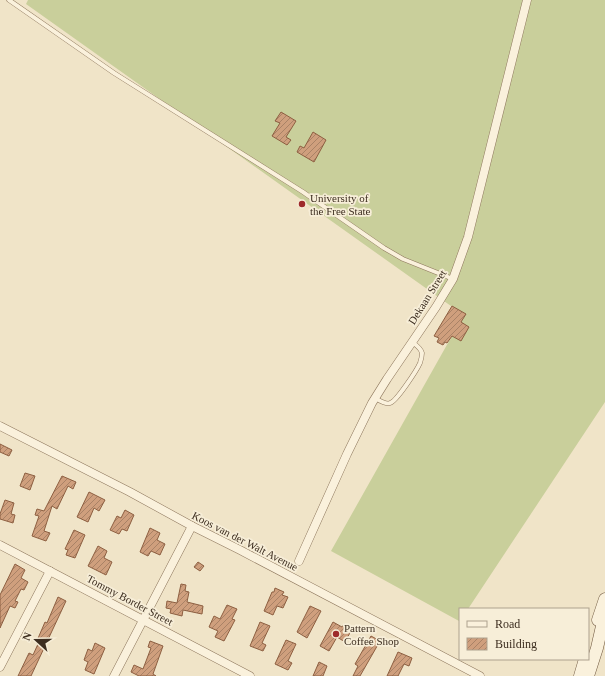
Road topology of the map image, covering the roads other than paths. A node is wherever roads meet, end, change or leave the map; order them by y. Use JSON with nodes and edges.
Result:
{"nodes":[{"id":1,"x":9,"y":0,"type":"edge"},
{"id":2,"x":527,"y":0,"type":"edge"},
{"id":3,"x":453,"y":279,"type":"junction"},
{"id":4,"x":412,"y":341,"type":"junction"},
{"id":5,"x":375,"y":398,"type":"junction"},
{"id":6,"x":0,"y":426,"type":"edge"},
{"id":7,"x":192,"y":526,"type":"junction"},
{"id":8,"x":0,"y":545,"type":"edge"},
{"id":9,"x":299,"y":561,"type":"dead end"},
{"id":10,"x":50,"y":571,"type":"junction"},
{"id":11,"x":605,"y":599,"type":"edge"},
{"id":12,"x":605,"y":613,"type":"edge"},
{"id":13,"x":144,"y":619,"type":"junction"},
{"id":14,"x":589,"y":646,"type":"edge"},
{"id":15,"x":0,"y":667,"type":"edge"},
{"id":16,"x":585,"y":671,"type":"edge"},
{"id":17,"x":234,"y":672,"type":"edge"},
{"id":18,"x":468,"y":673,"type":"edge"},
{"id":19,"x":114,"y":676,"type":"edge"},
{"id":20,"x":250,"y":676,"type":"edge"},
{"id":21,"x":480,"y":676,"type":"edge"}],
"edges":[{"from":1,"to":3,"type":"lane"},
{"from":2,"to":3,"type":"street","name":"Dekaan Street"},
{"from":3,"to":4,"type":"street","name":"Dekaan Street"},
{"from":4,"to":5,"type":"street","name":"Dekaan Street"},
{"from":4,"to":5,"type":"lane"},
{"from":5,"to":9,"type":"street","name":"Dekaan Street"},
{"from":6,"to":7,"type":"street","name":"Koos van der Walt Avenue"},
{"from":7,"to":13,"type":"street"},
{"from":7,"to":18,"type":"street","name":"Koos van der Walt Avenue"},
{"from":8,"to":10,"type":"street","name":"Tommy Border Street"},
{"from":10,"to":13,"type":"street","name":"Tommy Border Street"},
{"from":10,"to":15,"type":"street"},
{"from":11,"to":14,"type":"street"},
{"from":12,"to":16,"type":"street"},
{"from":13,"to":17,"type":"street","name":"Tommy Border Street"},
{"from":13,"to":19,"type":"street"},
{"from":17,"to":20,"type":"street","name":"Tommy Border Street"},
{"from":18,"to":21,"type":"street","name":"Koos van der Walt Avenue"}]}
